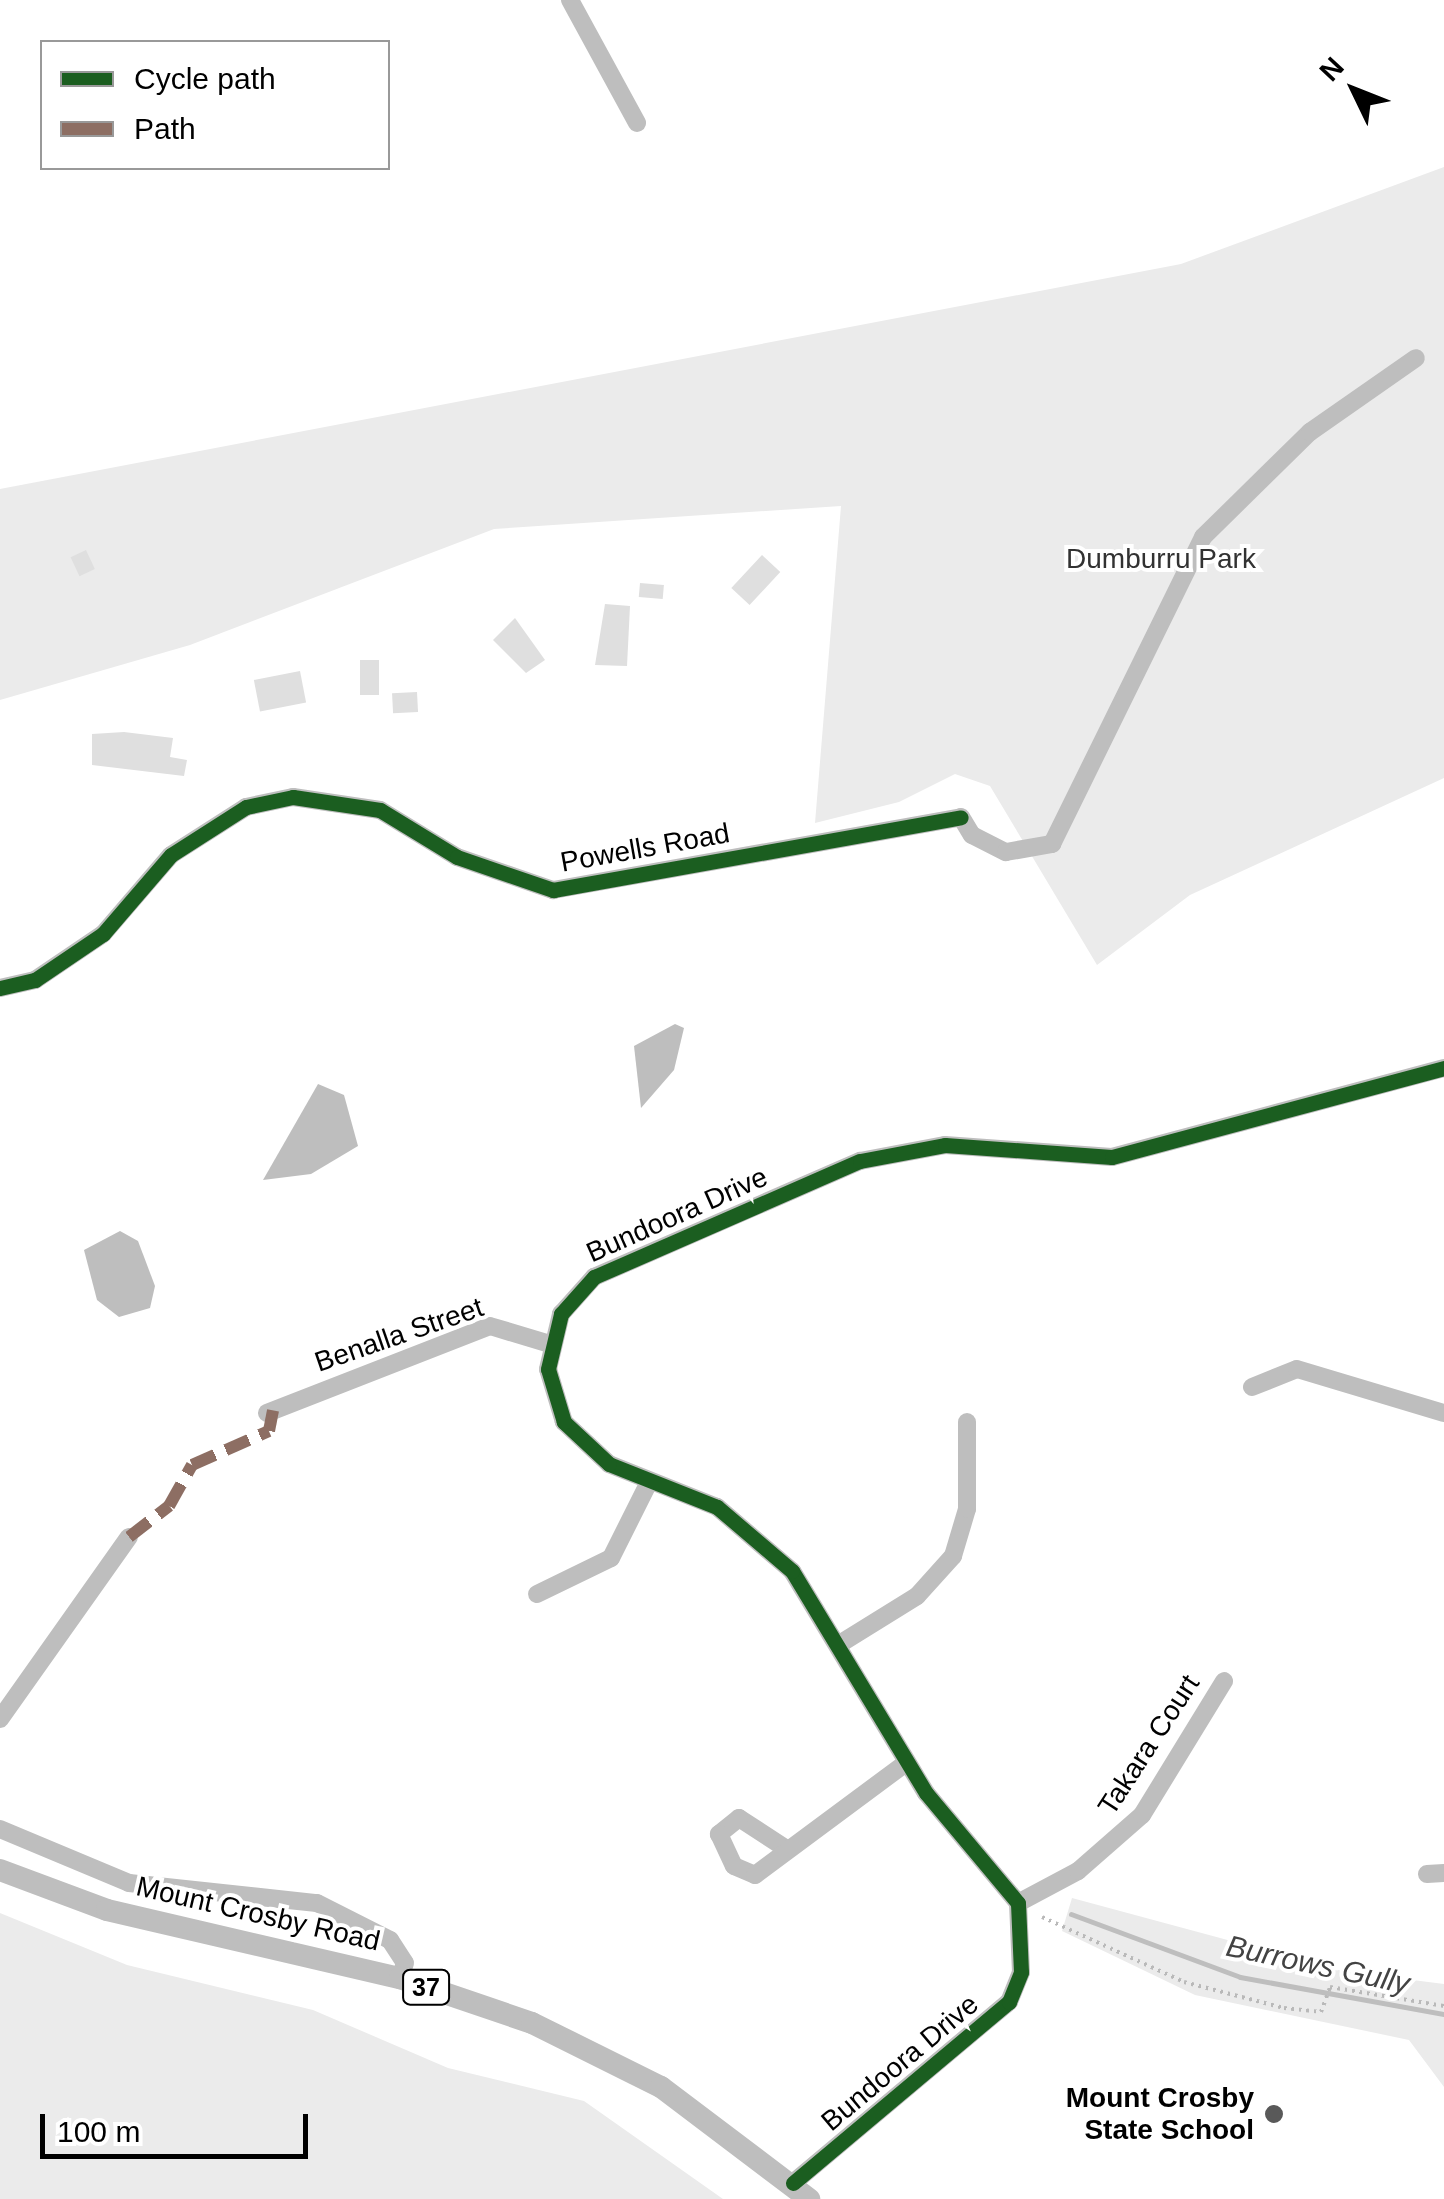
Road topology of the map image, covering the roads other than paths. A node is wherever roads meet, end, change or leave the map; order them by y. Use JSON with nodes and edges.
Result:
{"nodes":[{"id":1,"x":570,"y":0,"type":"edge"},
{"id":2,"x":637,"y":123,"type":"dead end"},
{"id":3,"x":1416,"y":358,"type":"dead end"},
{"id":4,"x":0,"y":988,"type":"edge"},
{"id":5,"x":1444,"y":1068,"type":"edge"},
{"id":6,"x":550,"y":1344,"type":"junction"},
{"id":7,"x":1252,"y":1387,"type":"dead end"},
{"id":8,"x":266,"y":1413,"type":"dead end"},
{"id":9,"x":1444,"y":1414,"type":"edge"},
{"id":10,"x":966,"y":1422,"type":"dead end"},
{"id":11,"x":649,"y":1482,"type":"junction"},
{"id":12,"x":130,"y":1537,"type":"dead end"},
{"id":13,"x":537,"y":1594,"type":"dead end"},
{"id":14,"x":838,"y":1645,"type":"junction"},
{"id":15,"x":1224,"y":1681,"type":"dead end"},
{"id":16,"x":0,"y":1719,"type":"edge"},
{"id":17,"x":906,"y":1762,"type":"junction"},
{"id":18,"x":0,"y":1829,"type":"edge"},
{"id":19,"x":785,"y":1848,"type":"dead end"},
{"id":20,"x":0,"y":1870,"type":"edge"},
{"id":21,"x":1018,"y":1902,"type":"junction"},
{"id":22,"x":400,"y":1978,"type":"junction"},
{"id":23,"x":801,"y":2191,"type":"edge"}],
"edges":[{"from":1,"to":2,"type":"street"},
{"from":3,"to":4,"type":"street","name":"Powells Road"},
{"from":5,"to":6,"type":"street","name":"Bundoora Drive"},
{"from":6,"to":8,"type":"street","name":"Benalla Street"},
{"from":6,"to":11,"type":"street"},
{"from":7,"to":9,"type":"street"},
{"from":10,"to":14,"type":"street"},
{"from":11,"to":13,"type":"street"},
{"from":11,"to":14,"type":"street"},
{"from":12,"to":16,"type":"street"},
{"from":14,"to":17,"type":"street"},
{"from":15,"to":21,"type":"street","name":"Takara Court"},
{"from":17,"to":19,"type":"street"},
{"from":17,"to":21,"type":"street"},
{"from":18,"to":22,"type":"street"},
{"from":20,"to":22,"type":"main road","name":"Mount Crosby Road","number":"37"},
{"from":21,"to":23,"type":"street","name":"Bundoora Drive"},
{"from":22,"to":23,"type":"main road","name":"Mount Crosby Road","number":"37"}]}
